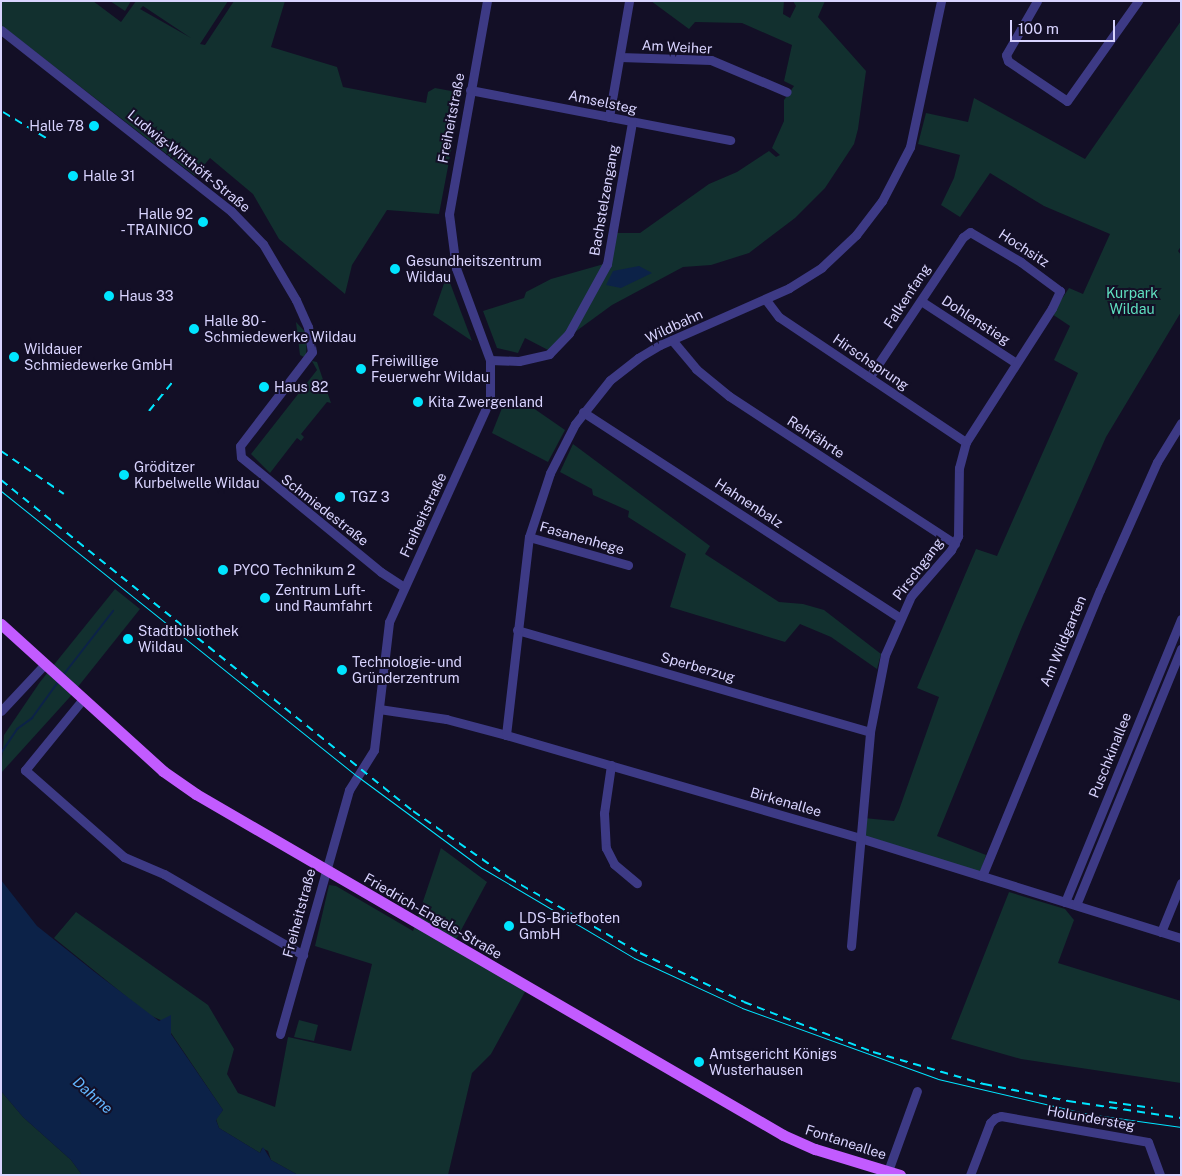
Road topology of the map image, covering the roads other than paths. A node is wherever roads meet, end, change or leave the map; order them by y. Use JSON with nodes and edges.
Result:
{"nodes":[{"id":1,"x":487,"y":1,"type":"edge"},
{"id":2,"x":629,"y":1,"type":"edge"},
{"id":3,"x":941,"y":1,"type":"edge"},
{"id":4,"x":1037,"y":1,"type":"edge"},
{"id":5,"x":1138,"y":1,"type":"edge"},
{"id":6,"x":1,"y":30,"type":"edge"},
{"id":7,"x":620,"y":57,"type":"junction"},
{"id":8,"x":470,"y":90,"type":"junction"},
{"id":9,"x":786,"y":92,"type":"dead end"},
{"id":10,"x":609,"y":117,"type":"junction"},
{"id":11,"x":632,"y":122,"type":"junction"},
{"id":12,"x":730,"y":140,"type":"dead end"},
{"id":13,"x":970,"y":232,"type":"joint"},
{"id":14,"x":1060,"y":290,"type":"joint"},
{"id":15,"x":766,"y":300,"type":"junction"},
{"id":16,"x":921,"y":301,"type":"junction"},
{"id":17,"x":672,"y":340,"type":"junction"},
{"id":18,"x":490,"y":360,"type":"junction"},
{"id":19,"x":1016,"y":363,"type":"junction"},
{"id":20,"x":869,"y":378,"type":"junction"},
{"id":21,"x":583,"y":412,"type":"junction"},
{"id":22,"x":1181,"y":423,"type":"edge"},
{"id":23,"x":966,"y":442,"type":"junction"},
{"id":24,"x":240,"y":446,"type":"joint"},
{"id":25,"x":529,"y":537,"type":"junction"},
{"id":26,"x":955,"y":544,"type":"junction"},
{"id":27,"x":628,"y":565,"type":"dead end"},
{"id":28,"x":404,"y":587,"type":"junction"},
{"id":29,"x":900,"y":618,"type":"junction"},
{"id":30,"x":1181,"y":619,"type":"edge"},
{"id":31,"x":1,"y":624,"type":"edge"},
{"id":32,"x":517,"y":630,"type":"junction"},
{"id":33,"x":1181,"y":649,"type":"edge"},
{"id":34,"x":47,"y":666,"type":"junction"},
{"id":35,"x":80,"y":696,"type":"junction"},
{"id":36,"x":378,"y":709,"type":"junction"},
{"id":37,"x":1,"y":711,"type":"edge"},
{"id":38,"x":870,"y":732,"type":"junction"},
{"id":39,"x":506,"y":734,"type":"junction"},
{"id":40,"x":611,"y":765,"type":"junction"},
{"id":41,"x":860,"y":838,"type":"junction"},
{"id":42,"x":325,"y":870,"type":"junction"},
{"id":43,"x":982,"y":876,"type":"junction"},
{"id":44,"x":637,"y":883,"type":"dead end"},
{"id":45,"x":1181,"y":883,"type":"edge"},
{"id":46,"x":1065,"y":902,"type":"junction"},
{"id":47,"x":1076,"y":905,"type":"junction"},
{"id":48,"x":1161,"y":932,"type":"junction"},
{"id":49,"x":1181,"y":938,"type":"edge"},
{"id":50,"x":851,"y":946,"type":"dead end"},
{"id":51,"x":303,"y":955,"type":"junction"},
{"id":52,"x":280,"y":1034,"type":"dead end"},
{"id":53,"x":917,"y":1091,"type":"dead end"},
{"id":54,"x":784,"y":1135,"type":"joint"},
{"id":55,"x":888,"y":1171,"type":"junction"},
{"id":56,"x":900,"y":1175,"type":"edge"},
{"id":57,"x":970,"y":1175,"type":"edge"},
{"id":58,"x":1160,"y":1175,"type":"edge"}],
"edges":[{"from":1,"to":8,"type":"street","name":"Freiheitstraße"},
{"from":2,"to":7,"type":"street"},
{"from":3,"to":15,"type":"street","name":"Wildbahn"},
{"from":4,"to":5,"type":"street"},
{"from":6,"to":24,"type":"street","name":"Ludwig-Witthöft-Straße"},
{"from":7,"to":9,"type":"street","name":"Am Weiher"},
{"from":7,"to":10,"type":"street"},
{"from":8,"to":10,"type":"street","name":"Amselsteg"},
{"from":8,"to":18,"type":"street","name":"Freiheitstraße"},
{"from":10,"to":11,"type":"street","name":"Amselsteg"},
{"from":11,"to":12,"type":"street","name":"Amselsteg"},
{"from":11,"to":18,"type":"street","name":"Bachstelzengang"},
{"from":13,"to":14,"type":"street","name":"Hochsitz"},
{"from":13,"to":16,"type":"street","name":"Falkenfang"},
{"from":14,"to":19,"type":"street","name":"Pirschgang"},
{"from":15,"to":17,"type":"street","name":"Wildbahn"},
{"from":15,"to":20,"type":"street","name":"Hirschsprung"},
{"from":16,"to":19,"type":"street","name":"Dohlenstieg"},
{"from":16,"to":20,"type":"street","name":"Falkenfang"},
{"from":17,"to":21,"type":"street","name":"Wildbahn"},
{"from":17,"to":26,"type":"street","name":"Rehfährte"},
{"from":18,"to":28,"type":"street","name":"Freiheitstraße"},
{"from":19,"to":23,"type":"street","name":"Pirschgang"},
{"from":20,"to":23,"type":"street","name":"Hirschsprung"},
{"from":21,"to":25,"type":"street","name":"Wildbahn"},
{"from":21,"to":29,"type":"street","name":"Hahnenbalz"},
{"from":22,"to":43,"type":"street","name":"Am Wildgarten"},
{"from":23,"to":26,"type":"street","name":"Pirschgang"},
{"from":24,"to":28,"type":"street","name":"Schmiedestraße"},
{"from":25,"to":27,"type":"street","name":"Fasanenhege"},
{"from":25,"to":32,"type":"street","name":"Wildbahn"},
{"from":26,"to":29,"type":"street","name":"Pirschgang"},
{"from":28,"to":36,"type":"street","name":"Freiheitstraße"},
{"from":29,"to":38,"type":"street","name":"Pirschgang"},
{"from":30,"to":46,"type":"street","name":"Puschkinallee"},
{"from":31,"to":34,"type":"main road","name":"Friedrich-Engels-Straße"},
{"from":32,"to":38,"type":"street","name":"Sperberzug"},
{"from":32,"to":39,"type":"street","name":"Wildbahn"},
{"from":33,"to":47,"type":"street","name":"Puschkinallee"},
{"from":34,"to":35,"type":"main road","name":"Friedrich-Engels-Straße"},
{"from":34,"to":37,"type":"street"},
{"from":35,"to":42,"type":"main road","name":"Friedrich-Engels-Straße"},
{"from":35,"to":51,"type":"street"},
{"from":36,"to":39,"type":"street","name":"Birkenallee"},
{"from":36,"to":42,"type":"street","name":"Freiheitstraße"},
{"from":38,"to":41,"type":"street","name":"Pirschgang"},
{"from":39,"to":40,"type":"street","name":"Birkenallee"},
{"from":40,"to":41,"type":"street","name":"Birkenallee"},
{"from":40,"to":44,"type":"street"},
{"from":41,"to":43,"type":"street","name":"Birkenallee"},
{"from":41,"to":50,"type":"street","name":"Pirschgang"},
{"from":42,"to":51,"type":"street","name":"Freiheitstraße"},
{"from":42,"to":54,"type":"main road","name":"Friedrich-Engels-Straße"},
{"from":43,"to":46,"type":"street","name":"Birkenallee"},
{"from":45,"to":48,"type":"street"},
{"from":46,"to":47,"type":"street","name":"Birkenallee"},
{"from":47,"to":48,"type":"street","name":"Birkenallee"},
{"from":48,"to":49,"type":"street","name":"Birkenallee"},
{"from":51,"to":52,"type":"street","name":"Freiheitstraße"},
{"from":53,"to":55,"type":"street"},
{"from":54,"to":55,"type":"main road","name":"Fontaneallee"},
{"from":55,"to":56,"type":"main road","name":"Fontaneallee"},
{"from":57,"to":58,"type":"street","name":"Holundersteg"}]}
